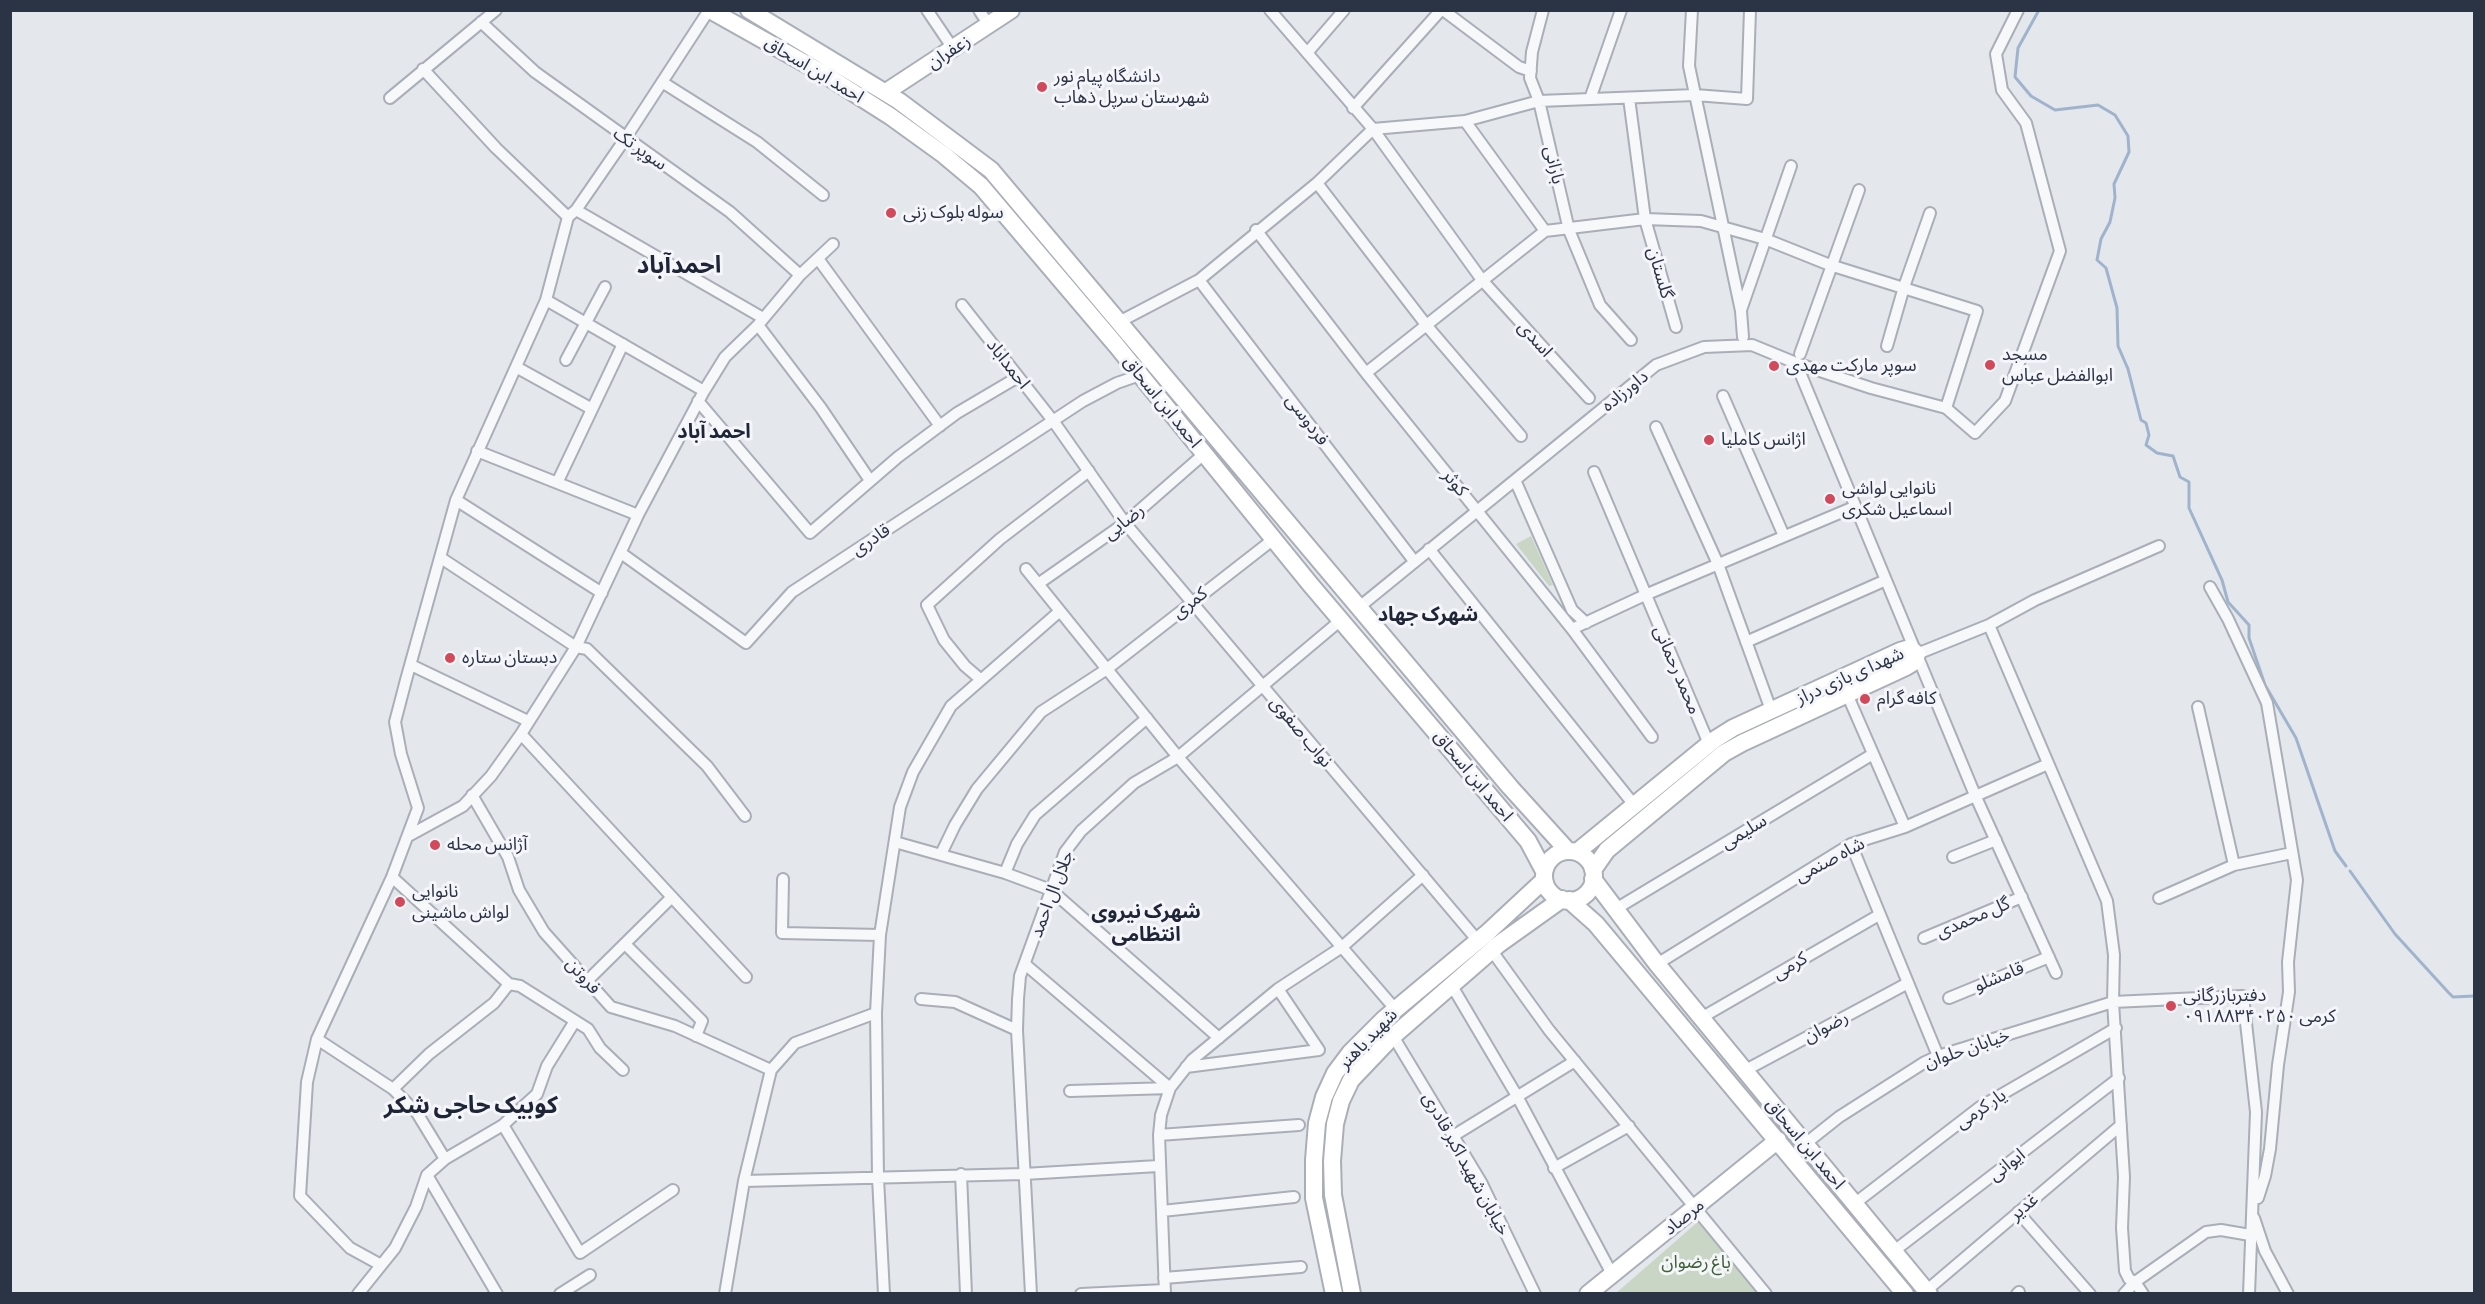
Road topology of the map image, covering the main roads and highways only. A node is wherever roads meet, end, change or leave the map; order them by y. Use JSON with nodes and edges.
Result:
{"nodes":[{"id":1,"x":710,"y":10,"type":"edge"},
{"id":2,"x":749,"y":10,"type":"edge"},
{"id":3,"x":1011,"y":10,"type":"edge"},
{"id":4,"x":886,"y":92,"type":"junction"},
{"id":5,"x":1124,"y":327,"type":"junction"},
{"id":6,"x":1116,"y":345,"type":"junction"},
{"id":7,"x":1155,"y":365,"type":"junction"},
{"id":8,"x":1140,"y":375,"type":"junction"},
{"id":9,"x":1573,"y":852,"type":"junction"},
{"id":10,"x":1544,"y":875,"type":"junction"},
{"id":11,"x":1593,"y":875,"type":"junction"},
{"id":12,"x":1565,"y":900,"type":"junction"},
{"id":13,"x":1485,"y":946,"type":"junction"},
{"id":14,"x":1400,"y":1006,"type":"junction"},
{"id":15,"x":1413,"y":1018,"type":"junction"},
{"id":16,"x":1379,"y":1025,"type":"junction"},
{"id":17,"x":1392,"y":1037,"type":"junction"},
{"id":18,"x":1778,"y":1140,"type":"junction"},
{"id":19,"x":1928,"y":1292,"type":"edge"},
{"id":20,"x":1334,"y":1293,"type":"edge"},
{"id":21,"x":1352,"y":1293,"type":"edge"},
{"id":22,"x":1588,"y":1293,"type":"edge"},
{"id":23,"x":1905,"y":1293,"type":"edge"}],
"edges":[{"from":1,"to":6,"type":"main road","name":"احمد ابن اسحاق"},
{"from":2,"to":4,"type":"main road","name":"احمد ابن اسحاق"},
{"from":3,"to":4,"type":"main road","name":"زعفران"},
{"from":4,"to":5,"type":"main road","name":"احمد ابن اسحاق"},
{"from":5,"to":6,"type":"main road"},
{"from":5,"to":7,"type":"main road","name":"احمد ابن اسحاق"},
{"from":6,"to":8,"type":"main road","name":"احمد ابن اسحاق"},
{"from":7,"to":8,"type":"main road"},
{"from":7,"to":9,"type":"main road","name":"احمد ابن اسحاق"},
{"from":8,"to":10,"type":"main road","name":"احمد ابن اسحاق"},
{"from":9,"to":10,"type":"main road"},
{"from":9,"to":11,"type":"main road"},
{"from":9,"to":11,"type":"main road","name":"شهدا ی بازی دراز"},
{"from":10,"to":12,"type":"main road"},
{"from":10,"to":13,"type":"main road","name":"شهید باهنر"},
{"from":11,"to":12,"type":"main road"},
{"from":11,"to":19,"type":"main road","name":"احمد ابن اسحاق"},
{"from":12,"to":13,"type":"main road","name":"شهید باهنر"},
{"from":12,"to":18,"type":"main road","name":"احمد ابن اسحاق"},
{"from":13,"to":14,"type":"main road","name":"شهید باهنر"},
{"from":13,"to":15,"type":"main road","name":"شهید باهنر"},
{"from":14,"to":15,"type":"main road"},
{"from":14,"to":16,"type":"main road","name":"شهید باهنر"},
{"from":15,"to":17,"type":"main road","name":"شهید باهنر"},
{"from":16,"to":17,"type":"main road"},
{"from":16,"to":20,"type":"main road","name":"شهید باهنر"},
{"from":17,"to":21,"type":"main road","name":"شهید باهنر"},
{"from":18,"to":22,"type":"main road","name":"مرصاد"},
{"from":18,"to":23,"type":"main road","name":"احمد ابن اسحاق"}]}
